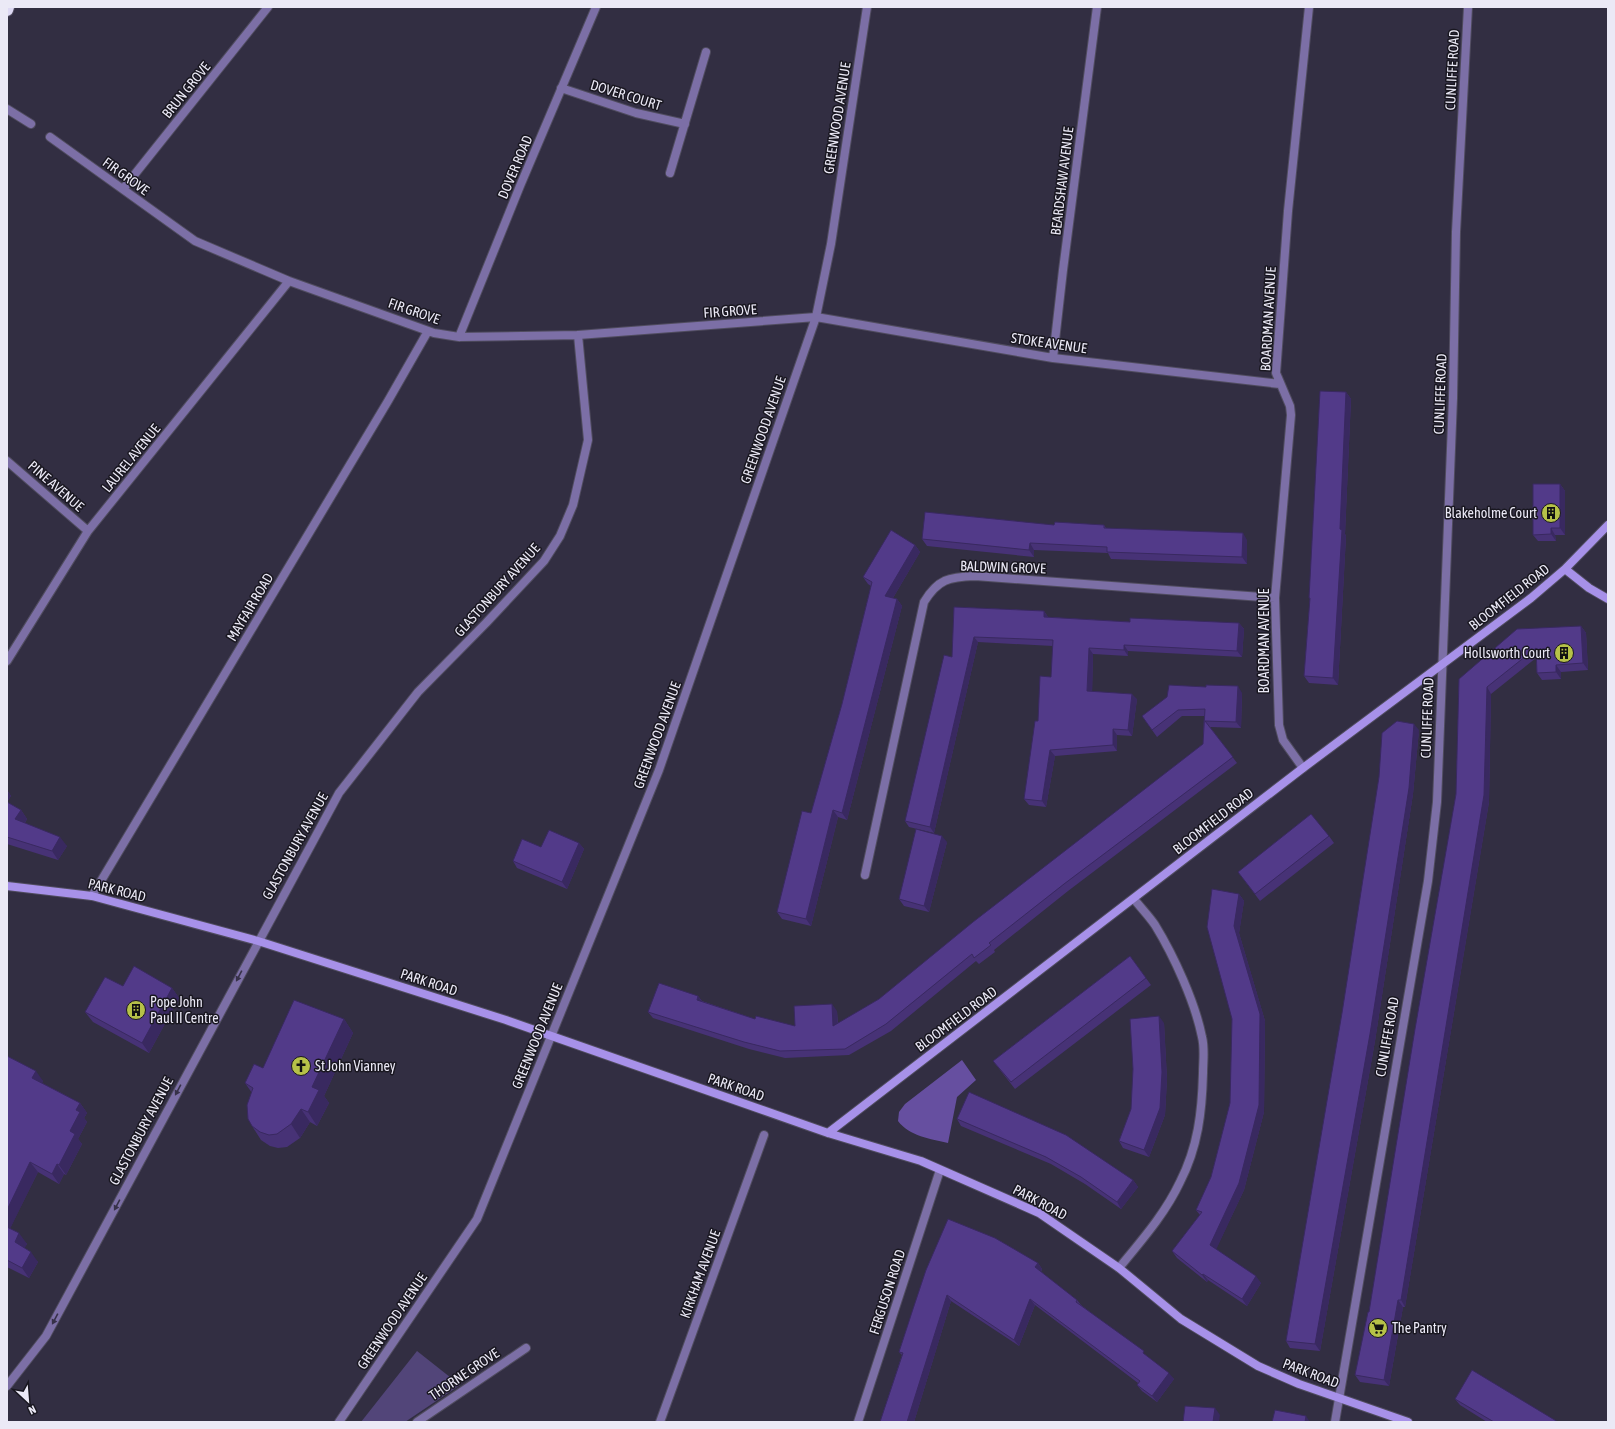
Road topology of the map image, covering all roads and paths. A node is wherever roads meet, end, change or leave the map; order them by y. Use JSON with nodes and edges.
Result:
{"nodes":[{"id":1,"x":8,"y":7,"type":"edge"},
{"id":2,"x":268,"y":7,"type":"edge"},
{"id":3,"x":596,"y":7,"type":"edge"},
{"id":4,"x":867,"y":7,"type":"edge"},
{"id":5,"x":1097,"y":7,"type":"edge"},
{"id":6,"x":1309,"y":7,"type":"edge"},
{"id":7,"x":1468,"y":7,"type":"edge"},
{"id":8,"x":7,"y":10,"type":"edge"},
{"id":9,"x":706,"y":52,"type":"dead end"},
{"id":10,"x":561,"y":88,"type":"junction"},
{"id":11,"x":7,"y":109,"type":"edge"},
{"id":12,"x":32,"y":124,"type":"dead end"},
{"id":13,"x":685,"y":124,"type":"junction"},
{"id":14,"x":50,"y":137,"type":"dead end"},
{"id":15,"x":670,"y":173,"type":"dead end"},
{"id":16,"x":123,"y":189,"type":"junction"},
{"id":17,"x":289,"y":281,"type":"junction"},
{"id":18,"x":816,"y":317,"type":"junction"},
{"id":19,"x":428,"y":331,"type":"junction"},
{"id":20,"x":578,"y":334,"type":"junction"},
{"id":21,"x":459,"y":337,"type":"junction"},
{"id":22,"x":1053,"y":358,"type":"junction"},
{"id":23,"x":1280,"y":384,"type":"junction"},
{"id":24,"x":7,"y":461,"type":"edge"},
{"id":25,"x":1608,"y":525,"type":"edge"},
{"id":26,"x":88,"y":531,"type":"junction"},
{"id":27,"x":1565,"y":569,"type":"junction"},
{"id":28,"x":1276,"y":598,"type":"junction"},
{"id":29,"x":1608,"y":599,"type":"edge"},
{"id":30,"x":7,"y":661,"type":"edge"},
{"id":31,"x":1442,"y":666,"type":"junction"},
{"id":32,"x":1303,"y":768,"type":"junction"},
{"id":33,"x":865,"y":875,"type":"dead end"},
{"id":34,"x":7,"y":886,"type":"edge"},
{"id":35,"x":92,"y":896,"type":"junction"},
{"id":36,"x":1134,"y":899,"type":"junction"},
{"id":37,"x":258,"y":941,"type":"junction"},
{"id":38,"x":551,"y":1036,"type":"junction"},
{"id":39,"x":828,"y":1133,"type":"junction"},
{"id":40,"x":764,"y":1135,"type":"dead end"},
{"id":41,"x":940,"y":1170,"type":"junction"},
{"id":42,"x":1119,"y":1268,"type":"junction"},
{"id":43,"x":526,"y":1348,"type":"dead end"},
{"id":44,"x":7,"y":1386,"type":"edge"},
{"id":45,"x":1339,"y":1398,"type":"junction"},
{"id":46,"x":339,"y":1422,"type":"edge"},
{"id":47,"x":417,"y":1422,"type":"edge"},
{"id":48,"x":660,"y":1422,"type":"edge"},
{"id":49,"x":858,"y":1422,"type":"edge"},
{"id":50,"x":1335,"y":1422,"type":"edge"},
{"id":51,"x":1408,"y":1422,"type":"edge"}],
"edges":[{"from":1,"to":8,"type":"highway"},
{"from":2,"to":16,"type":"street","name":"BRUN GROVE"},
{"from":3,"to":10,"type":"street","name":"DOVER ROAD"},
{"from":4,"to":18,"type":"street","name":"GREENWOOD AVENUE"},
{"from":5,"to":22,"type":"street","name":"BEARDSHAW AVENUE"},
{"from":6,"to":23,"type":"street","name":"BOARDMAN AVENUE"},
{"from":7,"to":31,"type":"street","name":"CUNLIFFE ROAD"},
{"from":9,"to":13,"type":"street"},
{"from":10,"to":13,"type":"street","name":"DOVER COURT"},
{"from":10,"to":21,"type":"street","name":"DOVER ROAD"},
{"from":11,"to":12,"type":"street"},
{"from":13,"to":15,"type":"street"},
{"from":14,"to":16,"type":"street","name":"FIR GROVE"},
{"from":16,"to":17,"type":"street","name":"FIR GROVE"},
{"from":17,"to":19,"type":"street","name":"FIR GROVE"},
{"from":17,"to":26,"type":"street","name":"LAUREL AVENUE"},
{"from":18,"to":20,"type":"street","name":"FIR GROVE"},
{"from":18,"to":22,"type":"street","name":"STOKE AVENUE"},
{"from":18,"to":38,"type":"street","name":"GREENWOOD AVENUE"},
{"from":19,"to":21,"type":"street","name":"FIR GROVE"},
{"from":19,"to":35,"type":"street","name":"MAYFAIR ROAD"},
{"from":20,"to":21,"type":"street","name":"FIR GROVE"},
{"from":20,"to":37,"type":"street","name":"GLASTONBURY AVENUE"},
{"from":22,"to":23,"type":"street","name":"STOKE AVENUE"},
{"from":23,"to":28,"type":"street","name":"BOARDMAN AVENUE"},
{"from":24,"to":26,"type":"street","name":"PINE AVENUE"},
{"from":25,"to":27,"type":"main road","name":"BLOOMFIELD ROAD"},
{"from":26,"to":30,"type":"street","name":"LAUREL AVENUE"},
{"from":27,"to":29,"type":"main road"},
{"from":27,"to":31,"type":"main road","name":"BLOOMFIELD ROAD"},
{"from":28,"to":32,"type":"street","name":"BOARDMAN AVENUE"},
{"from":28,"to":33,"type":"street","name":"BALDWIN GROVE"},
{"from":31,"to":32,"type":"main road","name":"BLOOMFIELD ROAD"},
{"from":31,"to":45,"type":"street","name":"CUNLIFFE ROAD"},
{"from":32,"to":36,"type":"main road","name":"BLOOMFIELD ROAD"},
{"from":34,"to":35,"type":"main road","name":"PARK ROAD"},
{"from":35,"to":37,"type":"main road","name":"PARK ROAD"},
{"from":36,"to":39,"type":"main road","name":"BLOOMFIELD ROAD"},
{"from":36,"to":42,"type":"street"},
{"from":37,"to":38,"type":"main road","name":"PARK ROAD"},
{"from":37,"to":44,"type":"street","name":"GLASTONBURY AVENUE","one_way":true},
{"from":38,"to":39,"type":"main road","name":"PARK ROAD"},
{"from":38,"to":46,"type":"street","name":"GREENWOOD AVENUE"},
{"from":39,"to":41,"type":"main road","name":"PARK ROAD"},
{"from":40,"to":48,"type":"street","name":"KIRKHAM AVENUE"},
{"from":41,"to":42,"type":"main road","name":"PARK ROAD"},
{"from":41,"to":49,"type":"street","name":"FERGUSON ROAD"},
{"from":42,"to":45,"type":"main road","name":"PARK ROAD"},
{"from":43,"to":47,"type":"street","name":"THORNE GROVE"},
{"from":45,"to":50,"type":"street","name":"CUNLIFFE ROAD"},
{"from":45,"to":51,"type":"main road","name":"PARK ROAD"}]}
